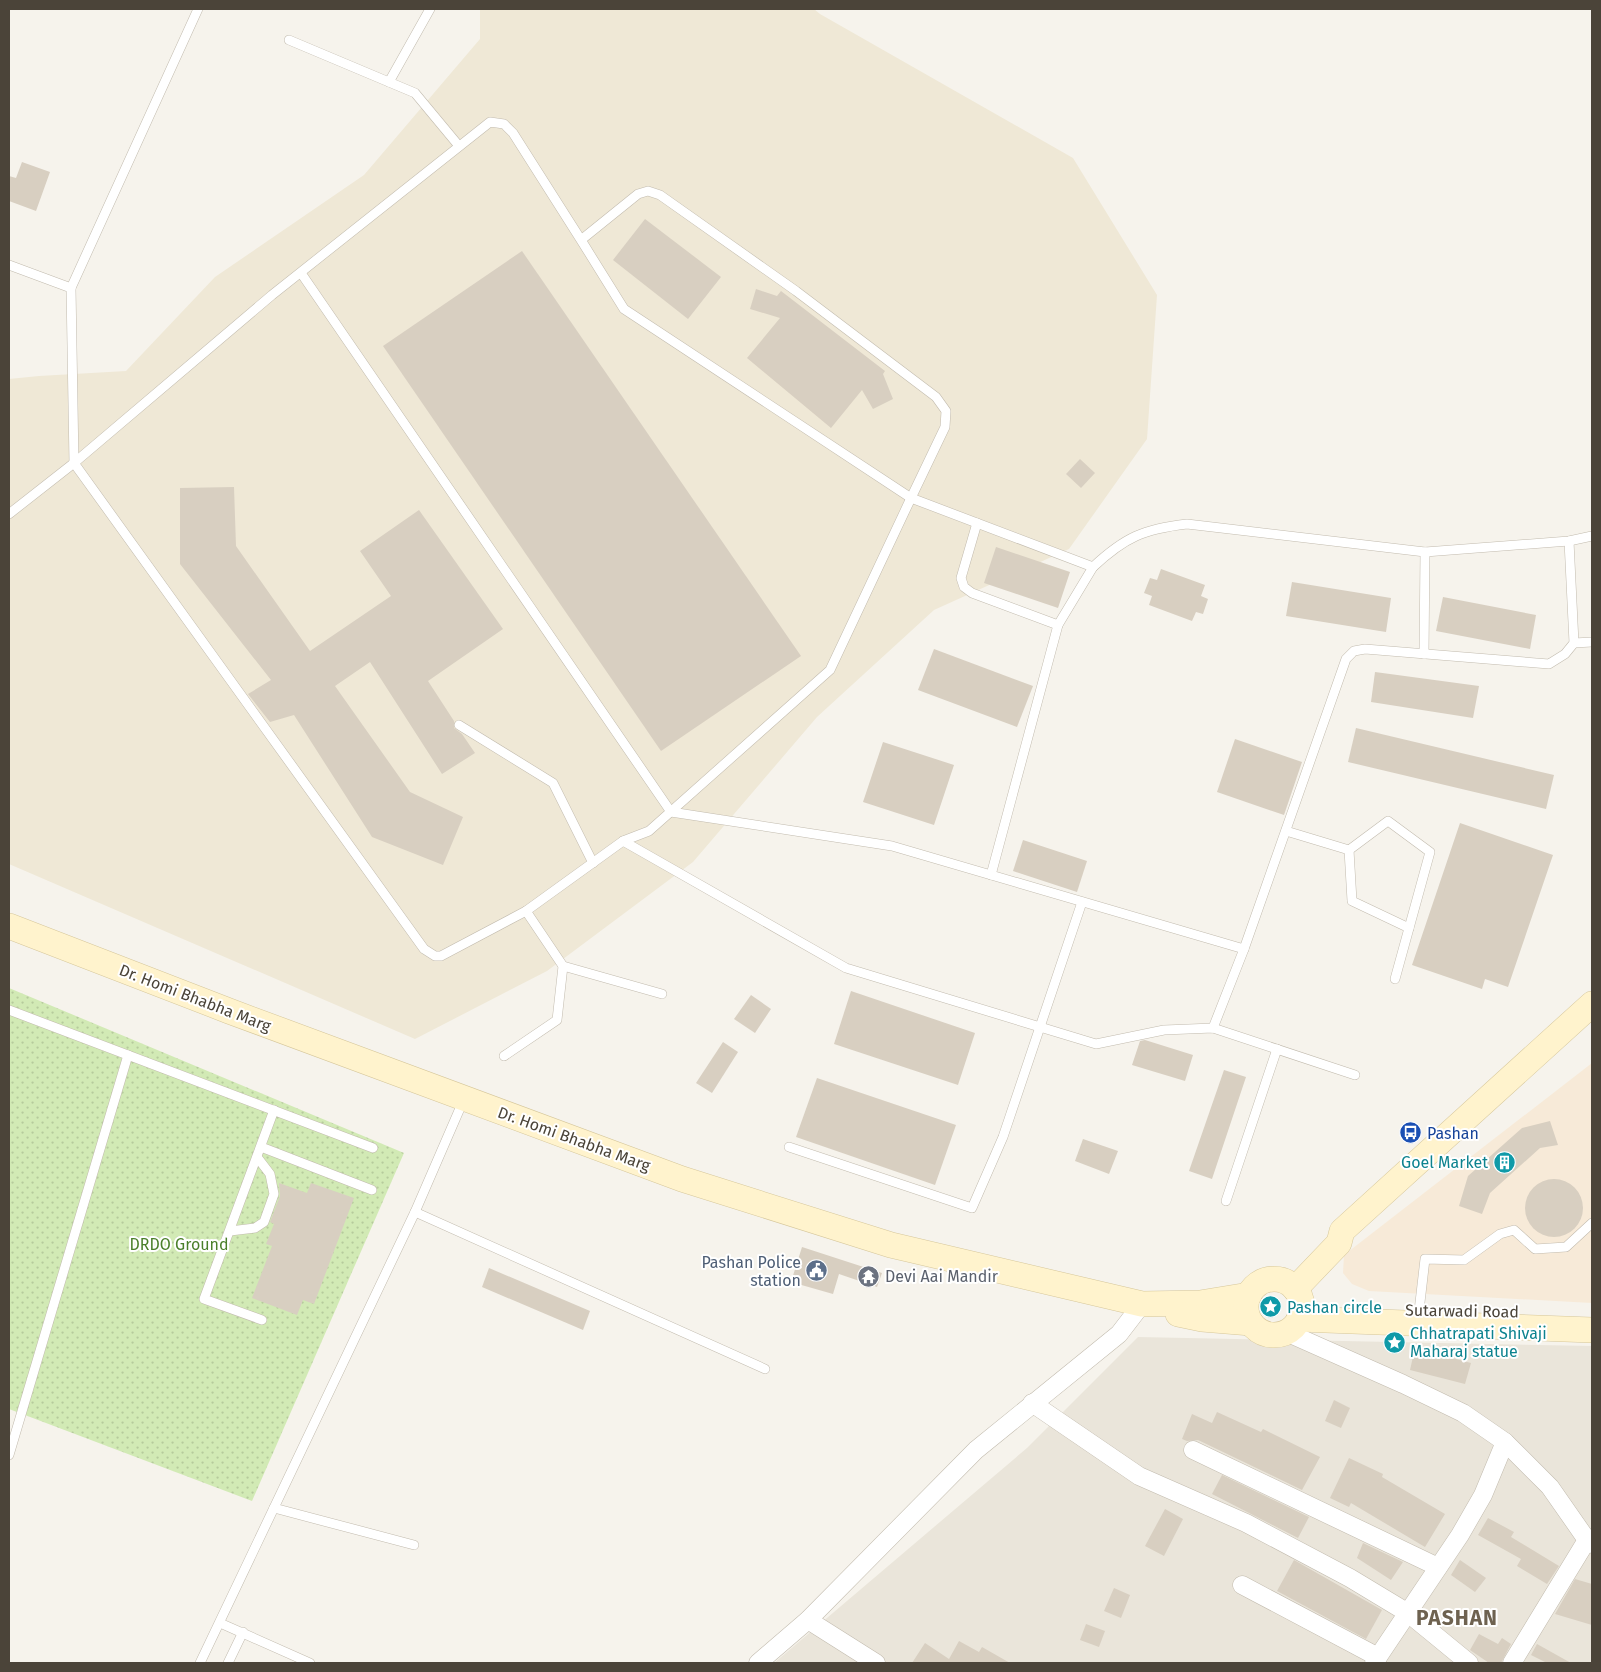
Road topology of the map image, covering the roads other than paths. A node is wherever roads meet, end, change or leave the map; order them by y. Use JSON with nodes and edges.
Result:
{"nodes":[{"id":1,"x":198,"y":9,"type":"edge"},
{"id":2,"x":430,"y":9,"type":"edge"},
{"id":3,"x":289,"y":40,"type":"dead end"},
{"id":4,"x":389,"y":82,"type":"junction"},
{"id":5,"x":458,"y":146,"type":"junction"},
{"id":6,"x":581,"y":240,"type":"junction"},
{"id":7,"x":9,"y":265,"type":"edge"},
{"id":8,"x":301,"y":274,"type":"junction"},
{"id":9,"x":71,"y":288,"type":"junction"},
{"id":10,"x":74,"y":464,"type":"junction"},
{"id":11,"x":911,"y":498,"type":"junction"},
{"id":12,"x":9,"y":514,"type":"edge"},
{"id":13,"x":977,"y":523,"type":"junction"},
{"id":14,"x":1592,"y":536,"type":"edge"},
{"id":15,"x":1569,"y":540,"type":"junction"},
{"id":16,"x":1425,"y":552,"type":"junction"},
{"id":17,"x":1093,"y":567,"type":"junction"},
{"id":18,"x":1058,"y":625,"type":"junction"},
{"id":19,"x":1592,"y":642,"type":"edge"},
{"id":20,"x":1574,"y":643,"type":"junction"},
{"id":21,"x":1424,"y":654,"type":"junction"},
{"id":22,"x":459,"y":725,"type":"dead end"},
{"id":23,"x":671,"y":812,"type":"junction"},
{"id":24,"x":1286,"y":831,"type":"junction"},
{"id":25,"x":623,"y":841,"type":"junction"},
{"id":26,"x":1349,"y":850,"type":"junction"},
{"id":27,"x":592,"y":863,"type":"junction"},
{"id":28,"x":991,"y":875,"type":"junction"},
{"id":29,"x":1082,"y":902,"type":"junction"},
{"id":30,"x":526,"y":911,"type":"junction"},
{"id":31,"x":9,"y":926,"type":"edge"},
{"id":32,"x":1409,"y":928,"type":"junction"},
{"id":33,"x":1244,"y":949,"type":"junction"},
{"id":34,"x":563,"y":966,"type":"junction"},
{"id":35,"x":1395,"y":979,"type":"dead end"},
{"id":36,"x":662,"y":994,"type":"dead end"},
{"id":37,"x":1592,"y":1004,"type":"edge"},
{"id":38,"x":9,"y":1010,"type":"edge"},
{"id":39,"x":1041,"y":1026,"type":"junction"},
{"id":40,"x":1212,"y":1028,"type":"junction"},
{"id":41,"x":1277,"y":1049,"type":"junction"},
{"id":42,"x":128,"y":1055,"type":"junction"},
{"id":43,"x":504,"y":1056,"type":"dead end"},
{"id":44,"x":1355,"y":1075,"type":"dead end"},
{"id":45,"x":464,"y":1098,"type":"junction"},
{"id":46,"x":274,"y":1110,"type":"junction"},
{"id":47,"x":261,"y":1147,"type":"junction"},
{"id":48,"x":789,"y":1147,"type":"dead end"},
{"id":49,"x":373,"y":1148,"type":"dead end"},
{"id":50,"x":257,"y":1157,"type":"junction"},
{"id":51,"x":372,"y":1190,"type":"dead end"},
{"id":52,"x":1226,"y":1201,"type":"dead end"},
{"id":53,"x":415,"y":1212,"type":"junction"},
{"id":54,"x":1592,"y":1223,"type":"edge"},
{"id":55,"x":230,"y":1231,"type":"junction"},
{"id":56,"x":1249,"y":1295,"type":"junction"},
{"id":57,"x":1148,"y":1304,"type":"junction"},
{"id":58,"x":1294,"y":1305,"type":"junction"},
{"id":59,"x":1419,"y":1311,"type":"junction"},
{"id":60,"x":1592,"y":1314,"type":"edge"},
{"id":61,"x":262,"y":1320,"type":"dead end"},
{"id":62,"x":1251,"y":1322,"type":"junction"},
{"id":63,"x":1592,"y":1330,"type":"edge"},
{"id":64,"x":765,"y":1369,"type":"dead end"},
{"id":65,"x":1032,"y":1403,"type":"junction"},
{"id":66,"x":1505,"y":1442,"type":"junction"},
{"id":67,"x":1193,"y":1450,"type":"dead end"},
{"id":68,"x":9,"y":1456,"type":"edge"},
{"id":69,"x":274,"y":1508,"type":"junction"},
{"id":70,"x":1590,"y":1542,"type":"edge"},
{"id":71,"x":414,"y":1545,"type":"dead end"},
{"id":72,"x":1438,"y":1568,"type":"junction"},
{"id":73,"x":1242,"y":1585,"type":"dead end"},
{"id":74,"x":1408,"y":1613,"type":"junction"},
{"id":75,"x":808,"y":1620,"type":"junction"},
{"id":76,"x":220,"y":1623,"type":"junction"},
{"id":77,"x":243,"y":1632,"type":"junction"},
{"id":78,"x":1376,"y":1660,"type":"edge"},
{"id":79,"x":200,"y":1663,"type":"edge"},
{"id":80,"x":228,"y":1663,"type":"edge"},
{"id":81,"x":310,"y":1663,"type":"edge"},
{"id":82,"x":758,"y":1663,"type":"edge"},
{"id":83,"x":876,"y":1663,"type":"edge"},
{"id":84,"x":1469,"y":1663,"type":"edge"},
{"id":85,"x":1512,"y":1663,"type":"edge"}],
"edges":[{"from":1,"to":9,"type":"lane"},
{"from":2,"to":4,"type":"lane"},
{"from":3,"to":4,"type":"lane"},
{"from":4,"to":5,"type":"lane"},
{"from":5,"to":6,"type":"lane"},
{"from":5,"to":8,"type":"lane"},
{"from":6,"to":11,"type":"lane"},
{"from":6,"to":11,"type":"lane"},
{"from":7,"to":9,"type":"lane"},
{"from":8,"to":10,"type":"lane"},
{"from":8,"to":23,"type":"lane"},
{"from":9,"to":10,"type":"lane"},
{"from":10,"to":12,"type":"lane"},
{"from":10,"to":30,"type":"lane"},
{"from":11,"to":13,"type":"lane"},
{"from":11,"to":23,"type":"lane"},
{"from":13,"to":17,"type":"lane"},
{"from":13,"to":18,"type":"lane"},
{"from":14,"to":15,"type":"lane"},
{"from":15,"to":16,"type":"lane"},
{"from":15,"to":20,"type":"lane"},
{"from":16,"to":17,"type":"lane"},
{"from":16,"to":21,"type":"lane"},
{"from":17,"to":18,"type":"lane"},
{"from":18,"to":28,"type":"lane"},
{"from":19,"to":20,"type":"lane"},
{"from":20,"to":21,"type":"lane"},
{"from":21,"to":24,"type":"lane"},
{"from":22,"to":27,"type":"lane"},
{"from":23,"to":25,"type":"lane"},
{"from":23,"to":28,"type":"lane"},
{"from":24,"to":26,"type":"lane"},
{"from":24,"to":33,"type":"lane"},
{"from":25,"to":27,"type":"lane"},
{"from":25,"to":39,"type":"lane"},
{"from":26,"to":32,"type":"lane"},
{"from":26,"to":32,"type":"lane"},
{"from":27,"to":30,"type":"lane"},
{"from":28,"to":29,"type":"lane"},
{"from":29,"to":33,"type":"lane"},
{"from":29,"to":39,"type":"lane"},
{"from":30,"to":34,"type":"lane"},
{"from":31,"to":45,"type":"main road","name":"Dr. Homi Bhabha Marg"},
{"from":32,"to":35,"type":"lane"},
{"from":33,"to":40,"type":"lane"},
{"from":34,"to":36,"type":"lane"},
{"from":34,"to":43,"type":"lane"},
{"from":37,"to":58,"type":"main road"},
{"from":38,"to":42,"type":"lane"},
{"from":39,"to":40,"type":"lane"},
{"from":39,"to":48,"type":"lane"},
{"from":40,"to":41,"type":"lane"},
{"from":41,"to":44,"type":"lane"},
{"from":41,"to":52,"type":"lane"},
{"from":42,"to":46,"type":"lane"},
{"from":42,"to":68,"type":"lane"},
{"from":45,"to":53,"type":"lane"},
{"from":45,"to":57,"type":"main road","name":"Dr. Homi Bhabha Marg"},
{"from":46,"to":47,"type":"lane"},
{"from":46,"to":49,"type":"lane"},
{"from":47,"to":50,"type":"lane"},
{"from":47,"to":51,"type":"lane"},
{"from":50,"to":55,"type":"lane"},
{"from":50,"to":55,"type":"lane"},
{"from":53,"to":64,"type":"lane"},
{"from":53,"to":69,"type":"lane"},
{"from":54,"to":59,"type":"lane"},
{"from":55,"to":61,"type":"lane"},
{"from":56,"to":57,"type":"main road","name":"Dr. Homi Bhabha Marg"},
{"from":56,"to":58,"type":"main road"},
{"from":56,"to":62,"type":"main road"},
{"from":57,"to":62,"type":"main road","name":"Dr. Homi Bhabha Marg"},
{"from":57,"to":65,"type":"street"},
{"from":58,"to":59,"type":"main road","name":"Sutarwadi Road"},
{"from":58,"to":62,"type":"main road"},
{"from":58,"to":63,"type":"main road"},
{"from":58,"to":66,"type":"street"},
{"from":59,"to":60,"type":"main road","name":"Sutarwadi Road"},
{"from":65,"to":74,"type":"street"},
{"from":65,"to":75,"type":"street"},
{"from":66,"to":70,"type":"street"},
{"from":66,"to":72,"type":"street"},
{"from":67,"to":72,"type":"street"},
{"from":69,"to":71,"type":"lane"},
{"from":69,"to":76,"type":"lane"},
{"from":70,"to":85,"type":"street"},
{"from":72,"to":74,"type":"street"},
{"from":73,"to":78,"type":"street"},
{"from":74,"to":78,"type":"street"},
{"from":74,"to":84,"type":"street"},
{"from":75,"to":82,"type":"street"},
{"from":75,"to":83,"type":"street"},
{"from":76,"to":77,"type":"lane"},
{"from":76,"to":79,"type":"lane"},
{"from":77,"to":80,"type":"lane"},
{"from":77,"to":81,"type":"lane"}]}
